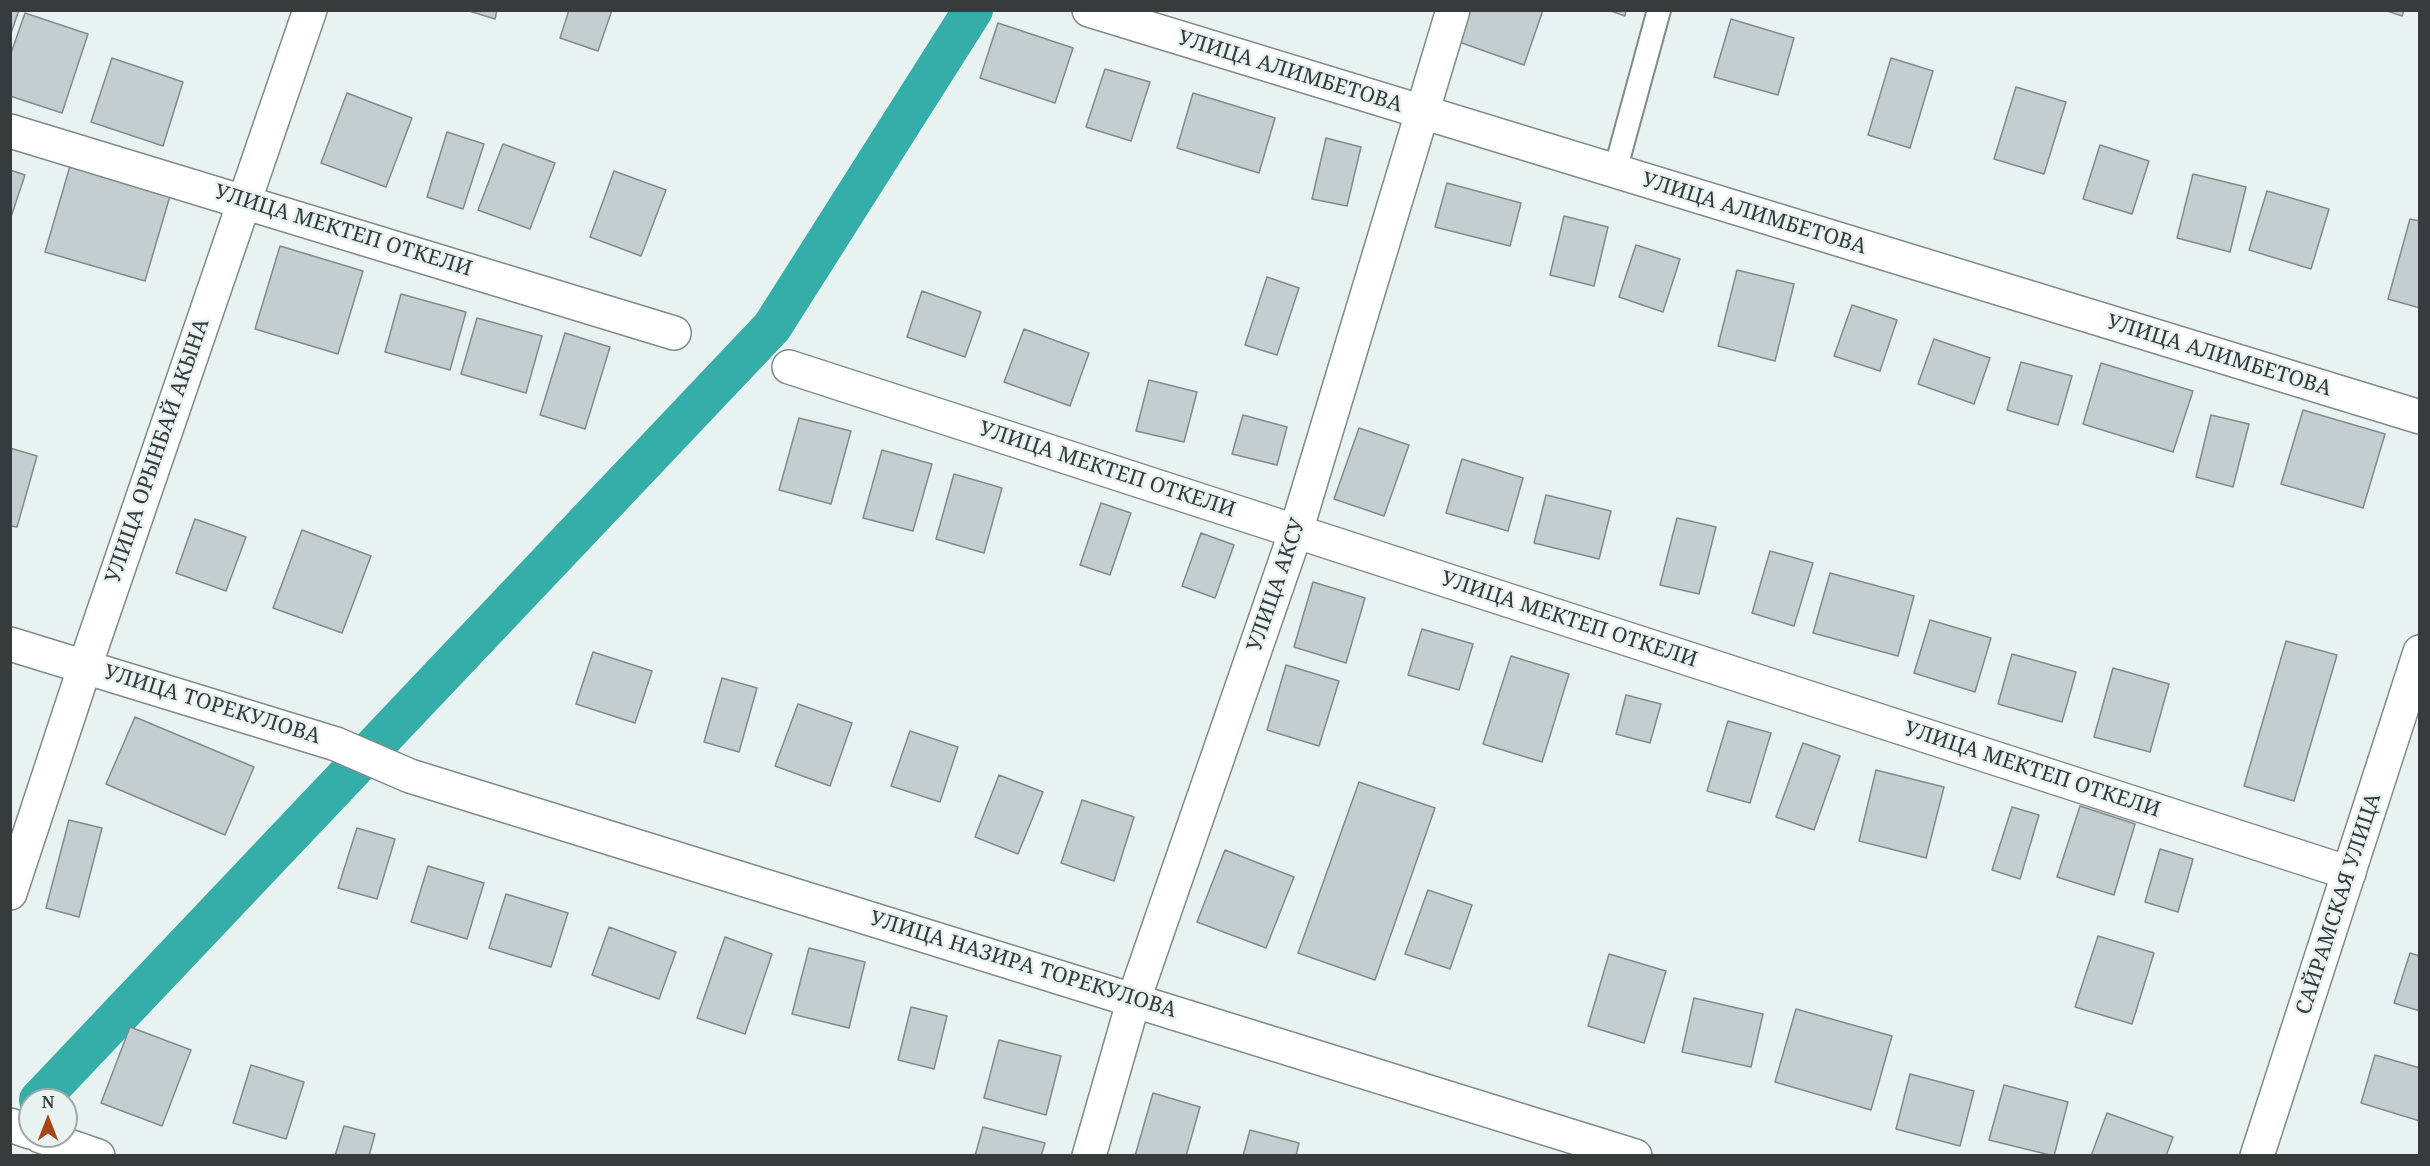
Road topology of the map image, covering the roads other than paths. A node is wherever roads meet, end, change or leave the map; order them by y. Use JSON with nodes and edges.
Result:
{"nodes":[{"id":1,"x":310,"y":10,"type":"edge"},
{"id":2,"x":1089,"y":10,"type":"edge"},
{"id":3,"x":1453,"y":10,"type":"edge"},
{"id":4,"x":1659,"y":10,"type":"edge"},
{"id":5,"x":1422,"y":112,"type":"junction"},
{"id":6,"x":10,"y":130,"type":"edge"},
{"id":7,"x":1615,"y":171,"type":"junction"},
{"id":8,"x":245,"y":201,"type":"junction"},
{"id":9,"x":674,"y":333,"type":"dead end"},
{"id":10,"x":789,"y":367,"type":"dead end"},
{"id":11,"x":2420,"y":417,"type":"edge"},
{"id":12,"x":1296,"y":531,"type":"junction"},
{"id":13,"x":10,"y":644,"type":"edge"},
{"id":14,"x":2420,"y":652,"type":"edge"},
{"id":15,"x":84,"y":666,"type":"junction"},
{"id":16,"x":410,"y":776,"type":"joint"},
{"id":17,"x":2349,"y":873,"type":"junction"},
{"id":18,"x":10,"y":893,"type":"edge"},
{"id":19,"x":1134,"y":999,"type":"junction"},
{"id":20,"x":76,"y":1148,"type":"edge"},
{"id":21,"x":98,"y":1155,"type":"edge"},
{"id":22,"x":1089,"y":1155,"type":"edge"},
{"id":23,"x":1635,"y":1155,"type":"edge"},
{"id":24,"x":2257,"y":1155,"type":"edge"}],
"edges":[{"from":1,"to":8,"type":"street","name":"УЛИЦА ОРЫНБАЙ АКЫНА"},
{"from":2,"to":5,"type":"street","name":"УЛИЦА АЛИМБЕТОВА"},
{"from":3,"to":5,"type":"street","name":"УЛИЦА АКСУ"},
{"from":4,"to":7,"type":"lane"},
{"from":5,"to":7,"type":"street","name":"УЛИЦА АЛИМБЕТОВА"},
{"from":5,"to":12,"type":"street","name":"УЛИЦА АКСУ"},
{"from":6,"to":8,"type":"street","name":"УЛИЦА МЕКТЕП ОТКЕЛИ"},
{"from":7,"to":11,"type":"street","name":"УЛИЦА АЛИМБЕТОВА"},
{"from":8,"to":9,"type":"street","name":"УЛИЦА МЕКТЕП ОТКЕЛИ"},
{"from":8,"to":15,"type":"street","name":"УЛИЦА ОРЫНБАЙ АКЫНА"},
{"from":10,"to":12,"type":"street","name":"УЛИЦА МЕКТЕП ОТКЕЛИ"},
{"from":12,"to":17,"type":"street","name":"УЛИЦА МЕКТЕП ОТКЕЛИ"},
{"from":12,"to":19,"type":"street","name":"УЛИЦА АКСУ"},
{"from":13,"to":15,"type":"street","name":"УЛИЦА ТОРЕКУЛОВА"},
{"from":14,"to":17,"type":"street","name":"САЙРАМСКАЯ УЛИЦА"},
{"from":15,"to":16,"type":"street","name":"УЛИЦА ТОРЕКУЛОВА"},
{"from":15,"to":18,"type":"street","name":"УЛИЦА ОРЫНБАЙ АКЫНА"},
{"from":16,"to":19,"type":"street","name":"УЛИЦА НАЗИРА ТОРЕКУЛОВА"},
{"from":17,"to":24,"type":"street","name":"САЙРАМСКАЯ УЛИЦА"},
{"from":19,"to":22,"type":"street","name":"УЛИЦА АКСУ"},
{"from":19,"to":23,"type":"street","name":"УЛИЦА НАЗИРА ТОРЕКУЛОВА"},
{"from":20,"to":21,"type":"street"}]}
